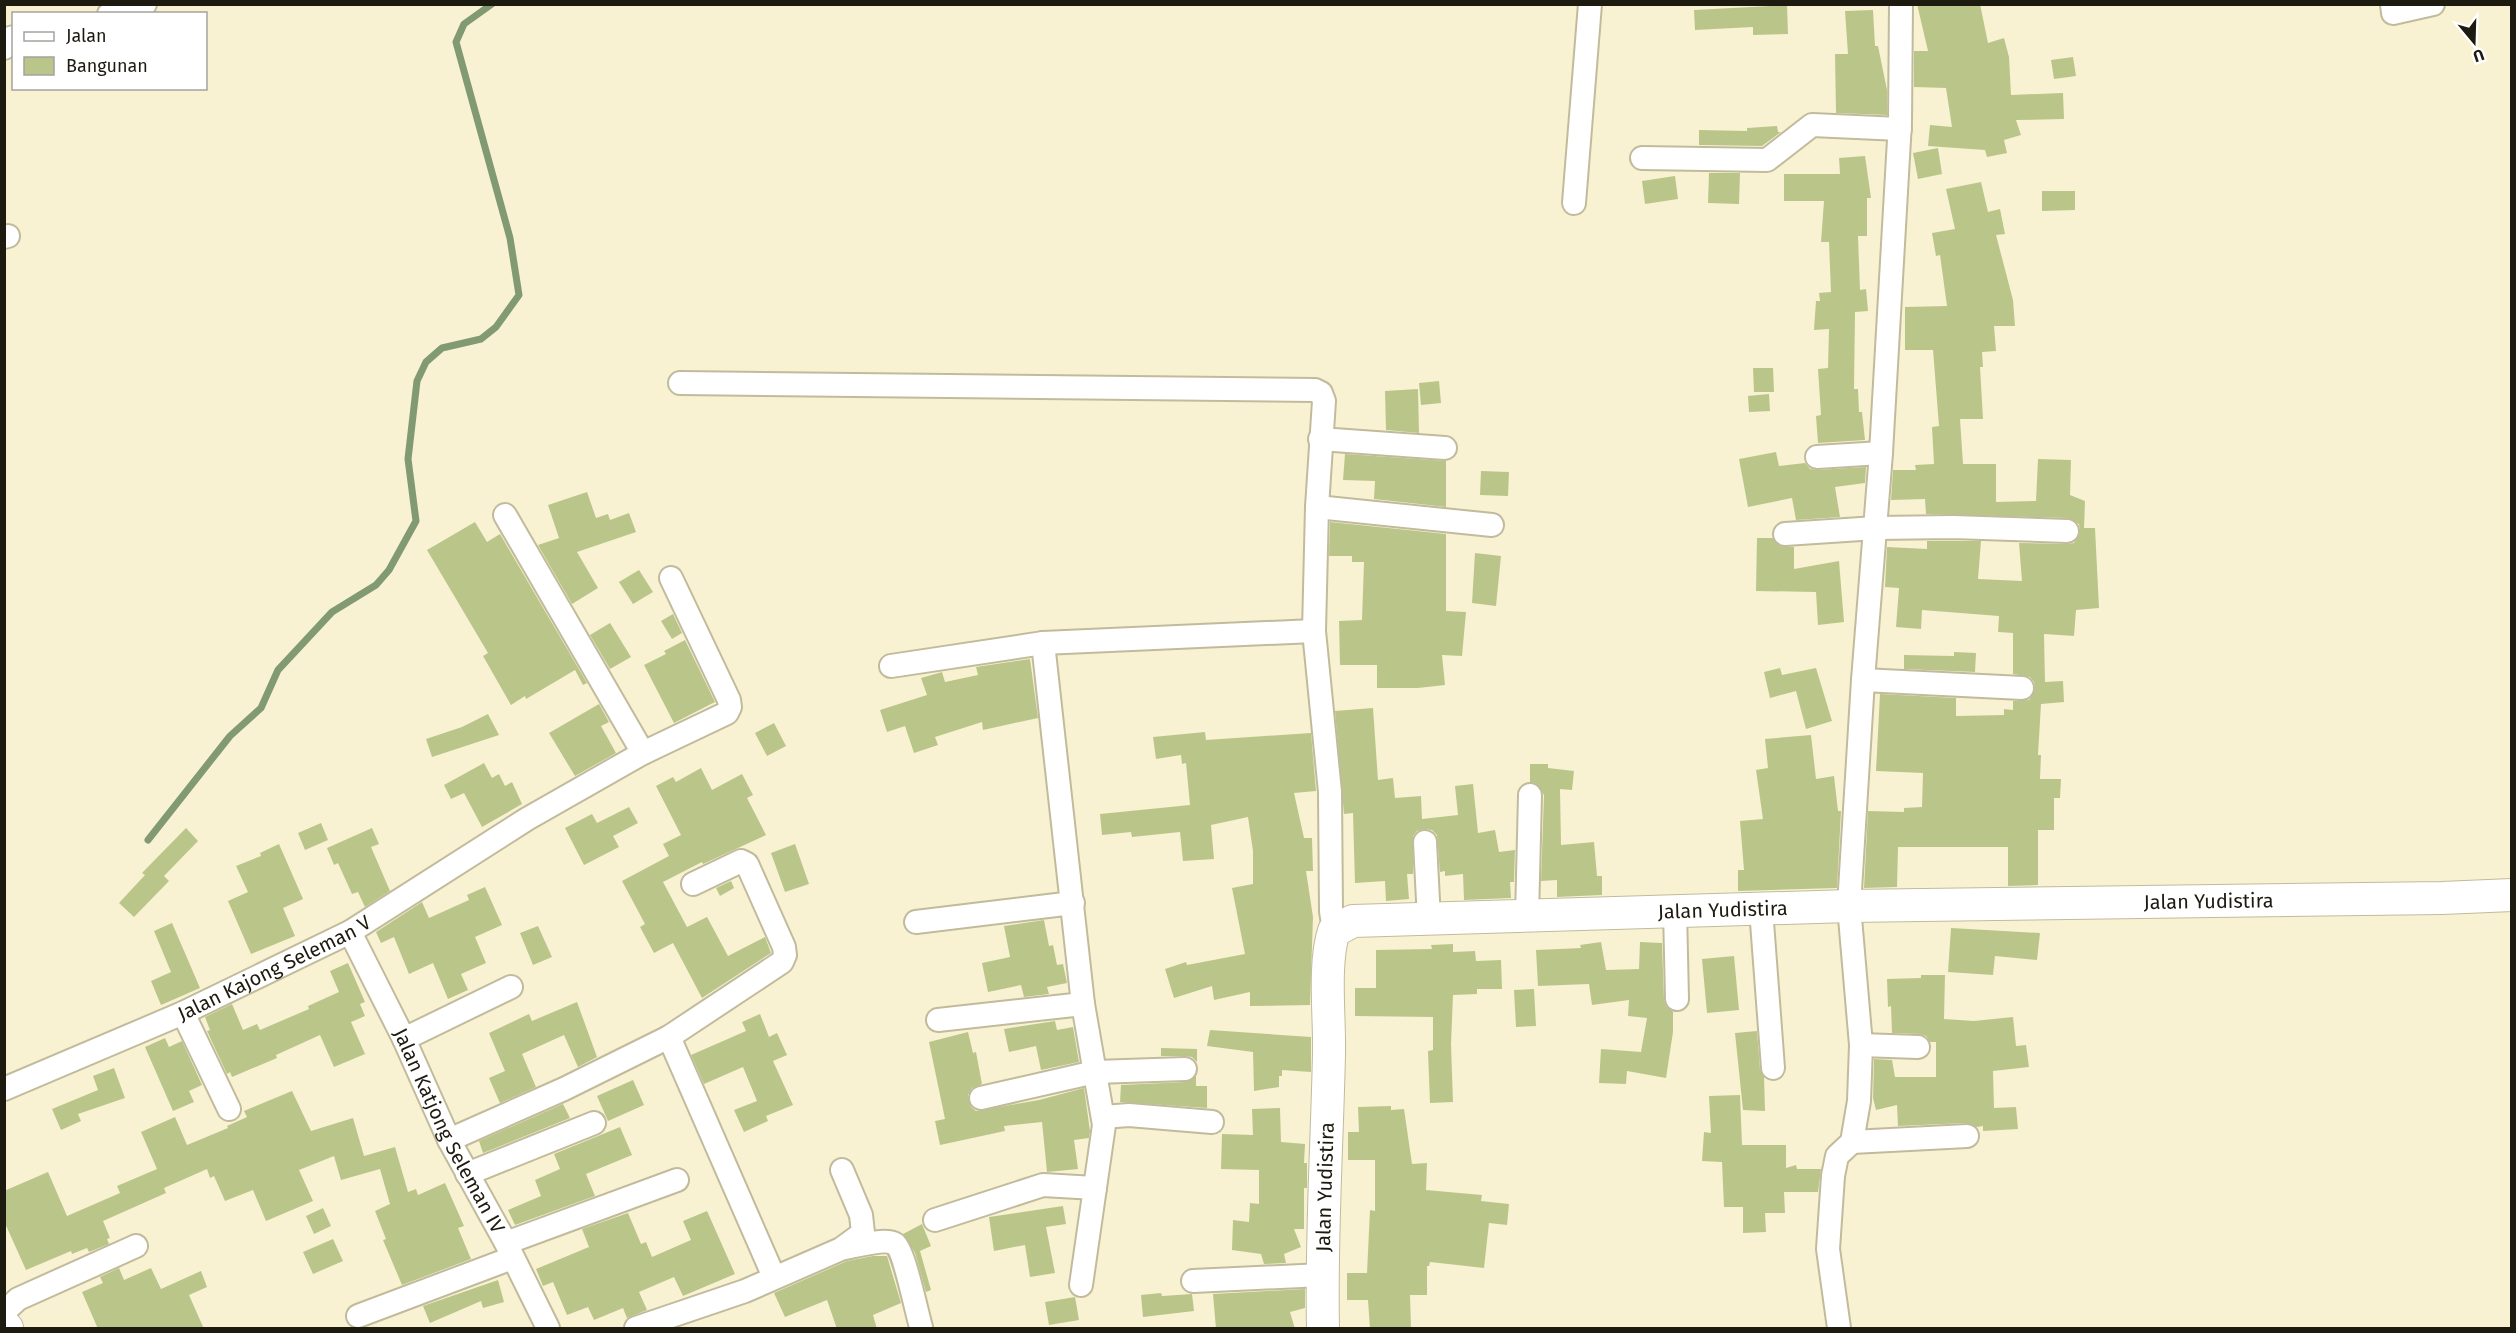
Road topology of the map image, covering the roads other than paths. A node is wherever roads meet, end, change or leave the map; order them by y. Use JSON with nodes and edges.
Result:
{"nodes":[{"id":1,"x":145,"y":4,"type":"edge"},
{"id":2,"x":1590,"y":4,"type":"edge"},
{"id":3,"x":1901,"y":4,"type":"edge"},
{"id":4,"x":2392,"y":4,"type":"edge"},
{"id":5,"x":2433,"y":4,"type":"edge"},
{"id":6,"x":116,"y":12,"type":"edge"},
{"id":7,"x":1900,"y":129,"type":"junction"},
{"id":8,"x":1642,"y":158,"type":"dead end"},
{"id":9,"x":1574,"y":203,"type":"dead end"},
{"id":10,"x":680,"y":383,"type":"dead end"},
{"id":11,"x":1320,"y":439,"type":"junction"},
{"id":12,"x":1445,"y":448,"type":"dead end"},
{"id":13,"x":1881,"y":453,"type":"junction"},
{"id":14,"x":1817,"y":457,"type":"dead end"},
{"id":15,"x":1317,"y":507,"type":"junction"},
{"id":16,"x":505,"y":515,"type":"dead end"},
{"id":17,"x":1492,"y":525,"type":"dead end"},
{"id":18,"x":1876,"y":528,"type":"junction"},
{"id":19,"x":2067,"y":531,"type":"dead end"},
{"id":20,"x":1785,"y":534,"type":"dead end"},
{"id":21,"x":671,"y":578,"type":"dead end"},
{"id":22,"x":1314,"y":631,"type":"junction"},
{"id":23,"x":1042,"y":643,"type":"junction"},
{"id":24,"x":891,"y":666,"type":"dead end"},
{"id":25,"x":1863,"y":680,"type":"junction"},
{"id":26,"x":2022,"y":688,"type":"dead end"},
{"id":27,"x":642,"y":753,"type":"junction"},
{"id":28,"x":1530,"y":795,"type":"dead end"},
{"id":29,"x":1425,"y":842,"type":"dead end"},
{"id":30,"x":693,"y":884,"type":"dead end"},
{"id":31,"x":2511,"y":895,"type":"edge"},
{"id":32,"x":1074,"y":903,"type":"junction"},
{"id":33,"x":1849,"y":906,"type":"junction"},
{"id":34,"x":1761,"y":909,"type":"junction"},
{"id":35,"x":1675,"y":910,"type":"junction"},
{"id":36,"x":1527,"y":917,"type":"junction"},
{"id":37,"x":1429,"y":920,"type":"junction"},
{"id":38,"x":916,"y":922,"type":"dead end"},
{"id":39,"x":1334,"y":931,"type":"junction"},
{"id":40,"x":350,"y":932,"type":"junction"},
{"id":41,"x":511,"y":987,"type":"dead end"},
{"id":42,"x":1677,"y":999,"type":"dead end"},
{"id":43,"x":1083,"y":1004,"type":"junction"},
{"id":44,"x":183,"y":1013,"type":"junction"},
{"id":45,"x":938,"y":1020,"type":"dead end"},
{"id":46,"x":669,"y":1037,"type":"junction"},
{"id":47,"x":404,"y":1039,"type":"junction"},
{"id":48,"x":1861,"y":1045,"type":"junction"},
{"id":49,"x":1918,"y":1047,"type":"dead end"},
{"id":50,"x":1773,"y":1068,"type":"dead end"},
{"id":51,"x":1185,"y":1069,"type":"dead end"},
{"id":52,"x":1095,"y":1072,"type":"junction"},
{"id":53,"x":4,"y":1089,"type":"edge"},
{"id":54,"x":981,"y":1098,"type":"dead end"},
{"id":55,"x":229,"y":1109,"type":"dead end"},
{"id":56,"x":1103,"y":1117,"type":"junction"},
{"id":57,"x":1212,"y":1122,"type":"dead end"},
{"id":58,"x":594,"y":1123,"type":"dead end"},
{"id":59,"x":1967,"y":1136,"type":"dead end"},
{"id":60,"x":449,"y":1140,"type":"junction"},
{"id":61,"x":1852,"y":1142,"type":"junction"},
{"id":62,"x":842,"y":1170,"type":"dead end"},
{"id":63,"x":467,"y":1174,"type":"junction"},
{"id":64,"x":677,"y":1180,"type":"dead end"},
{"id":65,"x":1095,"y":1188,"type":"junction"},
{"id":66,"x":935,"y":1220,"type":"dead end"},
{"id":67,"x":136,"y":1246,"type":"dead end"},
{"id":68,"x":840,"y":1249,"type":"junction"},
{"id":69,"x":509,"y":1250,"type":"junction"},
{"id":70,"x":1322,"y":1275,"type":"junction"},
{"id":71,"x":774,"y":1277,"type":"junction"},
{"id":72,"x":1193,"y":1281,"type":"dead end"},
{"id":73,"x":1081,"y":1285,"type":"dead end"},
{"id":74,"x":4,"y":1312,"type":"edge"},
{"id":75,"x":358,"y":1316,"type":"dead end"},
{"id":76,"x":921,"y":1327,"type":"edge"},
{"id":77,"x":548,"y":1329,"type":"edge"},
{"id":78,"x":636,"y":1329,"type":"edge"},
{"id":79,"x":1323,"y":1329,"type":"edge"},
{"id":80,"x":1839,"y":1329,"type":"edge"}],
"edges":[{"from":1,"to":6,"type":"street"},
{"from":2,"to":9,"type":"street"},
{"from":3,"to":7,"type":"street"},
{"from":4,"to":5,"type":"street"},
{"from":7,"to":8,"type":"street"},
{"from":7,"to":13,"type":"street"},
{"from":10,"to":11,"type":"street"},
{"from":11,"to":12,"type":"street"},
{"from":11,"to":15,"type":"street"},
{"from":13,"to":14,"type":"street"},
{"from":13,"to":18,"type":"street"},
{"from":15,"to":17,"type":"street"},
{"from":15,"to":22,"type":"street"},
{"from":16,"to":27,"type":"street"},
{"from":18,"to":19,"type":"street"},
{"from":18,"to":20,"type":"street"},
{"from":18,"to":25,"type":"street"},
{"from":21,"to":27,"type":"street","name":"Jalan Kajong Seleman V"},
{"from":22,"to":23,"type":"street"},
{"from":22,"to":39,"type":"street"},
{"from":23,"to":24,"type":"street"},
{"from":23,"to":32,"type":"street"},
{"from":25,"to":26,"type":"street"},
{"from":25,"to":33,"type":"street"},
{"from":27,"to":40,"type":"street","name":"Jalan Kajong Seleman V"},
{"from":28,"to":36,"type":"street"},
{"from":29,"to":37,"type":"street"},
{"from":30,"to":46,"type":"street"},
{"from":31,"to":33,"type":"street","name":"Jalan Yudistira"},
{"from":32,"to":38,"type":"street"},
{"from":32,"to":43,"type":"street"},
{"from":33,"to":34,"type":"street","name":"Jalan Yudistira"},
{"from":33,"to":48,"type":"street"},
{"from":34,"to":35,"type":"street","name":"Jalan Yudistira"},
{"from":34,"to":50,"type":"street"},
{"from":35,"to":36,"type":"street","name":"Jalan Yudistira"},
{"from":35,"to":42,"type":"street"},
{"from":36,"to":37,"type":"street","name":"Jalan Yudistira"},
{"from":37,"to":39,"type":"street","name":"Jalan Yudistira"},
{"from":39,"to":70,"type":"street","name":"Jalan Yudistira"},
{"from":40,"to":44,"type":"street","name":"Jalan Kajong Seleman V"},
{"from":40,"to":47,"type":"street","name":"Jalan Katjong Seleman IV"},
{"from":41,"to":47,"type":"street"},
{"from":43,"to":45,"type":"street"},
{"from":43,"to":52,"type":"street"},
{"from":44,"to":53,"type":"street","name":"Jalan Kajong Seleman V"},
{"from":44,"to":55,"type":"street"},
{"from":46,"to":60,"type":"street"},
{"from":46,"to":71,"type":"street"},
{"from":47,"to":60,"type":"street","name":"Jalan Katjong Seleman IV"},
{"from":48,"to":49,"type":"street"},
{"from":48,"to":61,"type":"street"},
{"from":51,"to":52,"type":"street"},
{"from":52,"to":54,"type":"street"},
{"from":52,"to":56,"type":"street"},
{"from":56,"to":57,"type":"street"},
{"from":56,"to":65,"type":"street"},
{"from":58,"to":63,"type":"street"},
{"from":59,"to":61,"type":"street"},
{"from":60,"to":63,"type":"street","name":"Jalan Katjong Seleman IV"},
{"from":61,"to":80,"type":"street"},
{"from":62,"to":68,"type":"street"},
{"from":63,"to":69,"type":"street","name":"Jalan Katjong Seleman IV"},
{"from":64,"to":69,"type":"street"},
{"from":65,"to":66,"type":"street"},
{"from":65,"to":73,"type":"street"},
{"from":67,"to":74,"type":"street"},
{"from":68,"to":71,"type":"street"},
{"from":68,"to":76,"type":"street"},
{"from":69,"to":75,"type":"street"},
{"from":69,"to":77,"type":"street","name":"Jalan Katjong Seleman IV"},
{"from":70,"to":72,"type":"street"},
{"from":70,"to":79,"type":"street","name":"Jalan Yudistira"},
{"from":71,"to":78,"type":"street"}]}
